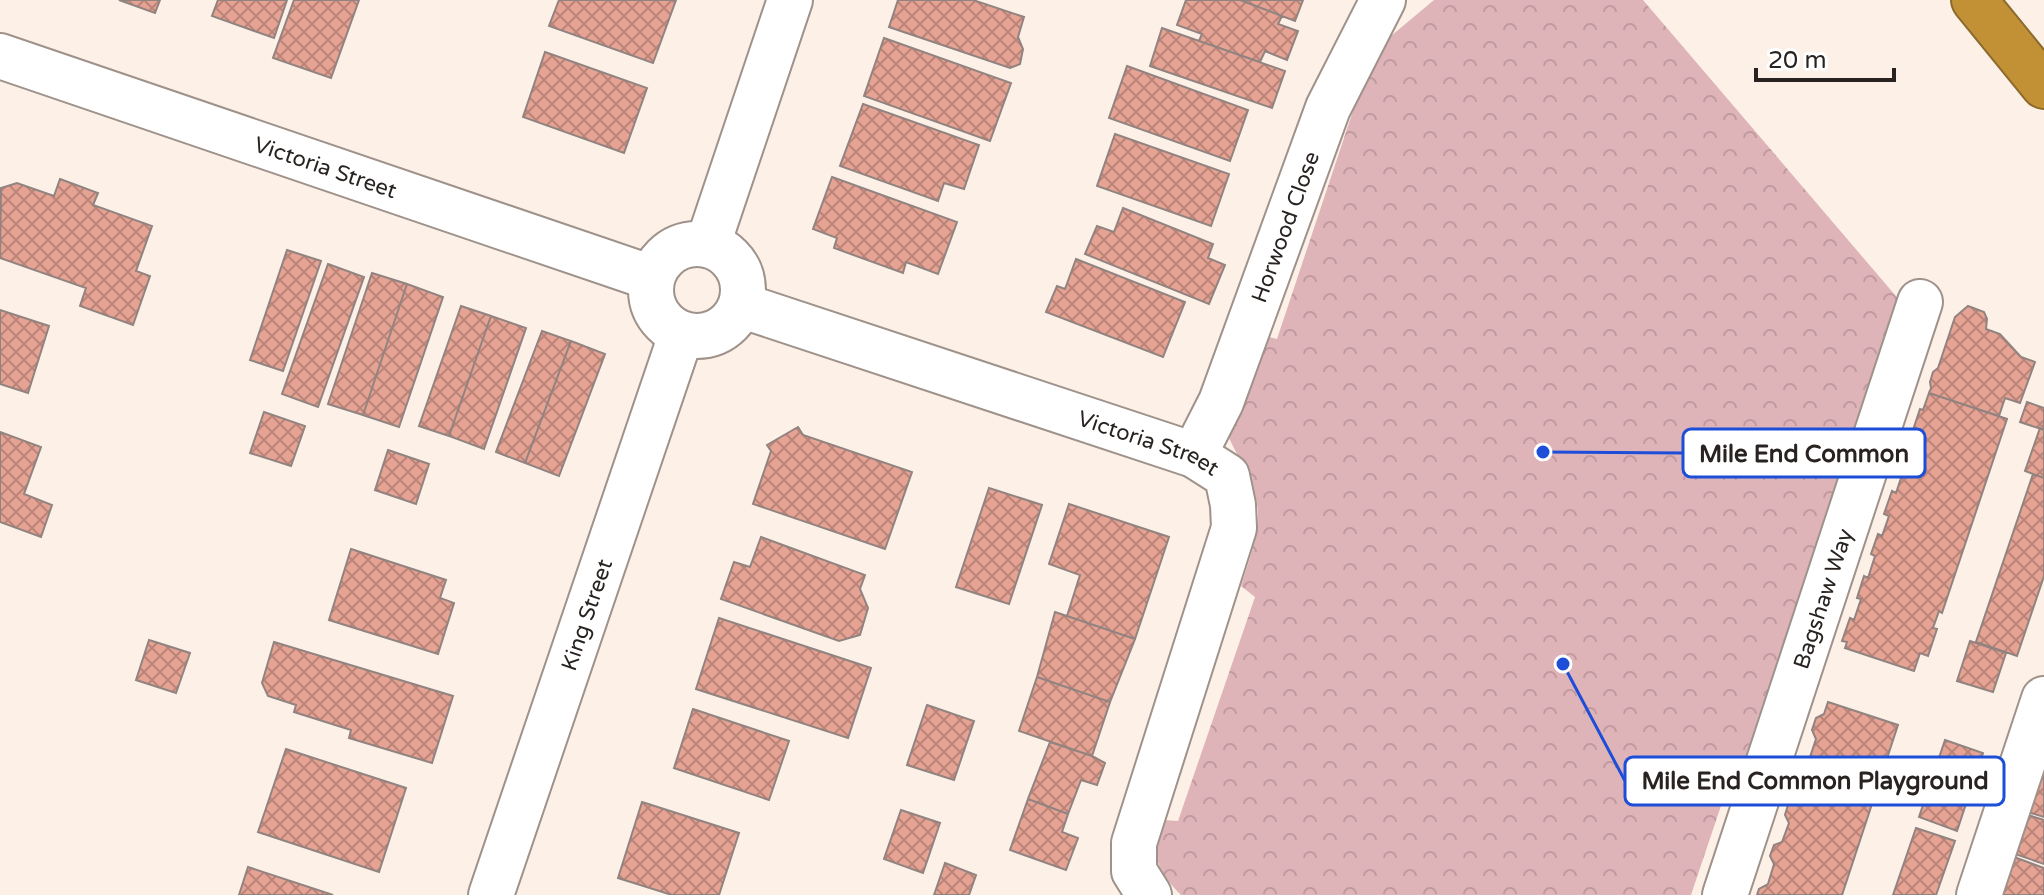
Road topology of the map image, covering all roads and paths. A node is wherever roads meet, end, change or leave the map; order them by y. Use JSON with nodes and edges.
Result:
{"nodes":[{"id":1,"x":790,"y":0,"type":"edge"},
{"id":2,"x":1383,"y":0,"type":"edge"},
{"id":3,"x":1974,"y":0,"type":"edge"},
{"id":4,"x":0,"y":56,"type":"edge"},
{"id":5,"x":2044,"y":86,"type":"edge"},
{"id":6,"x":708,"y":244,"type":"junction"},
{"id":7,"x":652,"y":278,"type":"junction"},
{"id":8,"x":1920,"y":302,"type":"dead end"},
{"id":9,"x":743,"y":306,"type":"junction"},
{"id":10,"x":681,"y":335,"type":"junction"},
{"id":11,"x":1194,"y":455,"type":"junction"},
{"id":12,"x":2040,"y":727,"type":"edge"},
{"id":13,"x":491,"y":895,"type":"edge"},
{"id":14,"x":1149,"y":895,"type":"edge"},
{"id":15,"x":1725,"y":895,"type":"edge"},
{"id":16,"x":1979,"y":895,"type":"edge"}],
"edges":[{"from":1,"to":6,"type":"street"},
{"from":2,"to":11,"type":"street","name":"Horwood Close"},
{"from":3,"to":5,"type":"highway"},
{"from":4,"to":7,"type":"street","name":"Victoria Street"},
{"from":6,"to":7,"type":"street"},
{"from":6,"to":9,"type":"street"},
{"from":7,"to":10,"type":"street"},
{"from":8,"to":15,"type":"street","name":"Bagshaw Way"},
{"from":9,"to":10,"type":"street"},
{"from":9,"to":11,"type":"street","name":"Victoria Street"},
{"from":10,"to":13,"type":"street","name":"King Street"},
{"from":11,"to":14,"type":"street","name":"Victoria Street"},
{"from":12,"to":16,"type":"street"}]}
